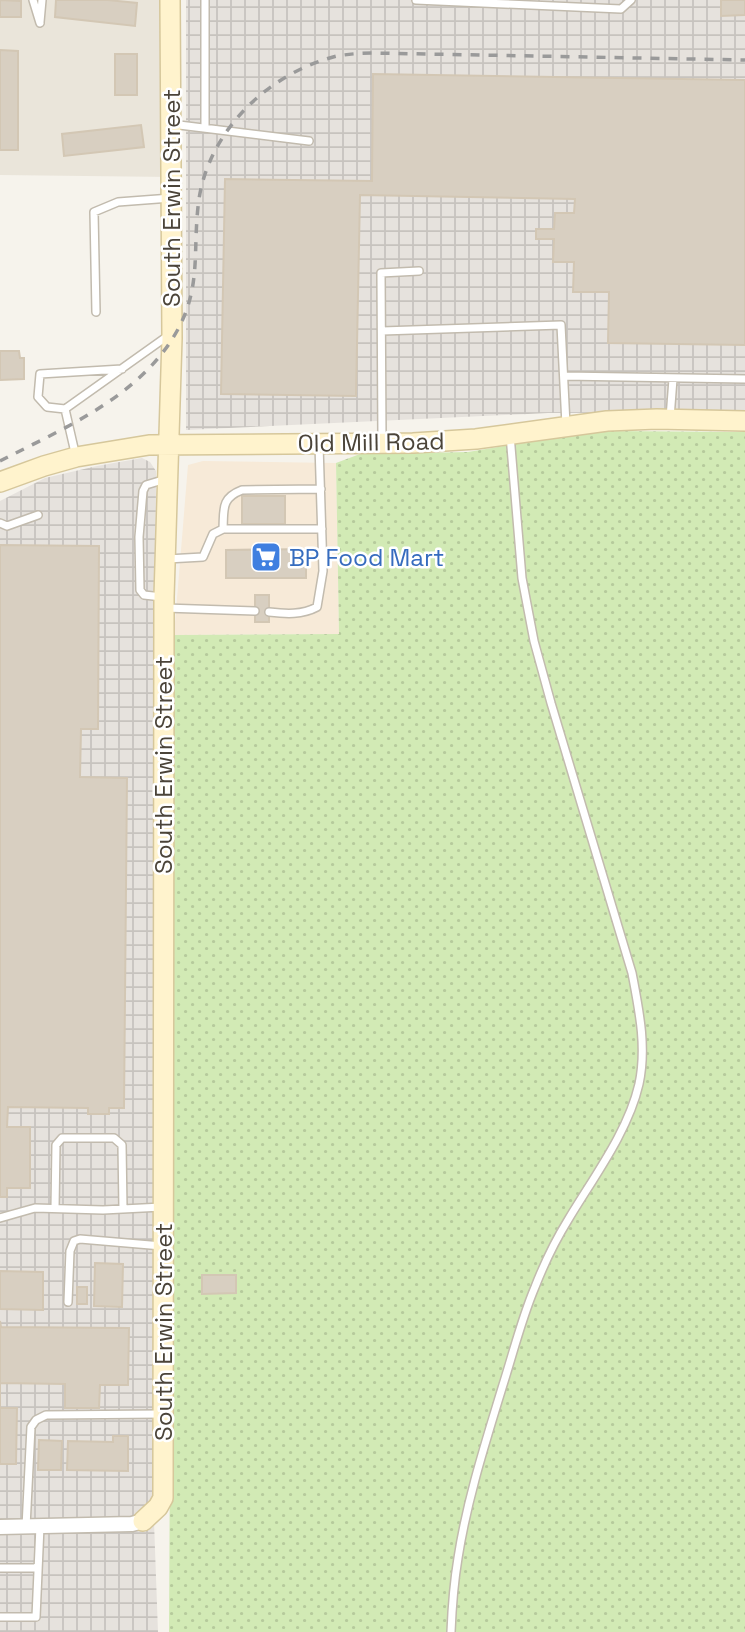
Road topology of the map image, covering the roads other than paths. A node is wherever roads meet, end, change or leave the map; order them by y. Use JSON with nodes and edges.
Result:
{"nodes":[{"id":1,"x":33,"y":0,"type":"edge"},
{"id":2,"x":42,"y":0,"type":"edge"},
{"id":3,"x":170,"y":0,"type":"edge"},
{"id":4,"x":205,"y":0,"type":"edge"},
{"id":5,"x":416,"y":0,"type":"edge"},
{"id":6,"x":631,"y":0,"type":"edge"},
{"id":7,"x":171,"y":124,"type":"junction"},
{"id":8,"x":205,"y":128,"type":"junction"},
{"id":9,"x":309,"y":142,"type":"dead end"},
{"id":10,"x":171,"y":198,"type":"junction"},
{"id":11,"x":419,"y":271,"type":"dead end"},
{"id":12,"x":96,"y":312,"type":"dead end"},
{"id":13,"x":382,"y":331,"type":"junction"},
{"id":14,"x":172,"y":333,"type":"junction"},
{"id":15,"x":122,"y":369,"type":"junction"},
{"id":16,"x":564,"y":376,"type":"junction"},
{"id":17,"x":673,"y":379,"type":"junction"},
{"id":18,"x":745,"y":379,"type":"edge"},
{"id":19,"x":65,"y":409,"type":"junction"},
{"id":20,"x":670,"y":419,"type":"junction"},
{"id":21,"x":745,"y":421,"type":"edge"},
{"id":22,"x":566,"y":426,"type":"junction"},
{"id":23,"x":510,"y":434,"type":"junction"},
{"id":24,"x":168,"y":444,"type":"junction"},
{"id":25,"x":319,"y":444,"type":"junction"},
{"id":26,"x":383,"y":444,"type":"junction"},
{"id":27,"x":76,"y":457,"type":"junction"},
{"id":28,"x":167,"y":479,"type":"junction"},
{"id":29,"x":0,"y":482,"type":"edge"},
{"id":30,"x":321,"y":489,"type":"junction"},
{"id":31,"x":38,"y":515,"type":"dead end"},
{"id":32,"x":0,"y":523,"type":"edge"},
{"id":33,"x":223,"y":529,"type":"junction"},
{"id":34,"x":322,"y":529,"type":"junction"},
{"id":35,"x":165,"y":560,"type":"junction"},
{"id":36,"x":164,"y":603,"type":"junction"},
{"id":37,"x":255,"y":611,"type":"dead end"},
{"id":38,"x":269,"y":612,"type":"dead end"},
{"id":39,"x":163,"y":1207,"type":"junction"},
{"id":40,"x":55,"y":1208,"type":"junction"},
{"id":41,"x":123,"y":1209,"type":"junction"},
{"id":42,"x":0,"y":1218,"type":"edge"},
{"id":43,"x":163,"y":1246,"type":"junction"},
{"id":44,"x":68,"y":1302,"type":"dead end"},
{"id":45,"x":163,"y":1414,"type":"junction"},
{"id":46,"x":143,"y":1521,"type":"joint"},
{"id":47,"x":0,"y":1527,"type":"edge"},
{"id":48,"x":33,"y":1527,"type":"junction"},
{"id":49,"x":38,"y":1566,"type":"junction"},
{"id":50,"x":0,"y":1568,"type":"edge"},
{"id":51,"x":0,"y":1617,"type":"edge"},
{"id":52,"x":451,"y":1632,"type":"edge"}],
"edges":[{"from":1,"to":2,"type":"lane"},
{"from":3,"to":7,"type":"street","name":"South Erwin Street"},
{"from":4,"to":8,"type":"lane"},
{"from":5,"to":6,"type":"lane"},
{"from":7,"to":8,"type":"lane"},
{"from":7,"to":10,"type":"street","name":"South Erwin Street"},
{"from":8,"to":9,"type":"lane"},
{"from":10,"to":12,"type":"lane"},
{"from":10,"to":14,"type":"street","name":"South Erwin Street"},
{"from":11,"to":13,"type":"lane"},
{"from":13,"to":16,"type":"lane"},
{"from":13,"to":26,"type":"lane"},
{"from":14,"to":15,"type":"lane"},
{"from":14,"to":24,"type":"street","name":"South Erwin Street"},
{"from":15,"to":19,"type":"lane"},
{"from":15,"to":19,"type":"lane"},
{"from":16,"to":17,"type":"lane"},
{"from":16,"to":22,"type":"lane"},
{"from":17,"to":18,"type":"lane"},
{"from":17,"to":20,"type":"lane"},
{"from":19,"to":27,"type":"lane"},
{"from":20,"to":21,"type":"street","name":"Old Mill Road"},
{"from":20,"to":22,"type":"street","name":"Old Mill Road"},
{"from":22,"to":23,"type":"street","name":"Old Mill Road"},
{"from":23,"to":26,"type":"street","name":"Old Mill Road"},
{"from":23,"to":52,"type":"lane"},
{"from":24,"to":25,"type":"street","name":"Old Mill Road"},
{"from":24,"to":27,"type":"street","name":"Old Mill Road"},
{"from":24,"to":28,"type":"street","name":"South Erwin Street"},
{"from":25,"to":26,"type":"street","name":"Old Mill Road"},
{"from":25,"to":30,"type":"lane"},
{"from":27,"to":29,"type":"street","name":"Old Mill Road"},
{"from":28,"to":35,"type":"street","name":"South Erwin Street"},
{"from":28,"to":36,"type":"lane"},
{"from":30,"to":33,"type":"lane"},
{"from":30,"to":34,"type":"lane"},
{"from":31,"to":32,"type":"lane"},
{"from":33,"to":34,"type":"lane"},
{"from":33,"to":35,"type":"lane"},
{"from":34,"to":38,"type":"lane"},
{"from":35,"to":36,"type":"street","name":"South Erwin Street"},
{"from":36,"to":37,"type":"lane"},
{"from":36,"to":39,"type":"street","name":"South Erwin Street"},
{"from":39,"to":41,"type":"lane"},
{"from":39,"to":43,"type":"street","name":"South Erwin Street"},
{"from":40,"to":41,"type":"lane"},
{"from":40,"to":41,"type":"lane"},
{"from":40,"to":42,"type":"lane"},
{"from":43,"to":44,"type":"lane"},
{"from":43,"to":45,"type":"street","name":"South Erwin Street"},
{"from":45,"to":46,"type":"street","name":"South Erwin Street"},
{"from":45,"to":48,"type":"lane"},
{"from":46,"to":48,"type":"street"},
{"from":47,"to":48,"type":"street"},
{"from":48,"to":49,"type":"lane"},
{"from":49,"to":50,"type":"lane"},
{"from":49,"to":51,"type":"lane"}]}
